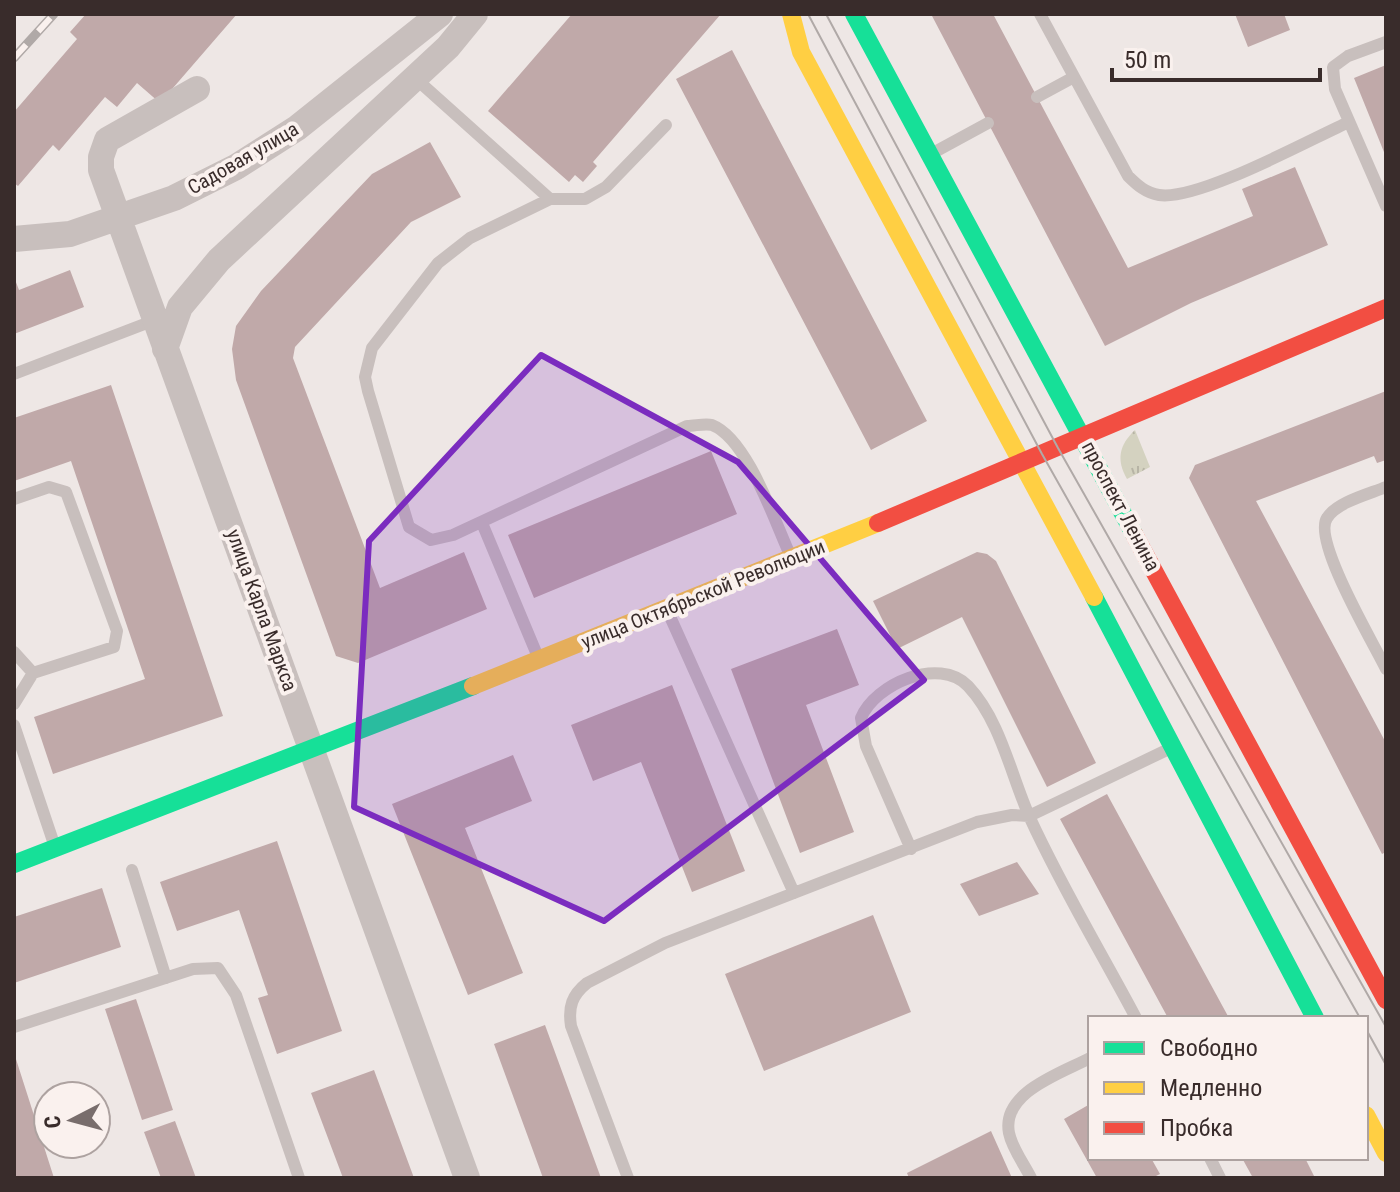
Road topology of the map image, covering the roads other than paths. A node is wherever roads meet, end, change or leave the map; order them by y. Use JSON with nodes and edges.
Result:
{"nodes":[{"id":1,"x":440,"y":14,"type":"edge"},
{"id":2,"x":475,"y":14,"type":"edge"},
{"id":3,"x":782,"y":14,"type":"edge"},
{"id":4,"x":791,"y":14,"type":"edge"},
{"id":5,"x":854,"y":14,"type":"edge"},
{"id":6,"x":1040,"y":14,"type":"edge"},
{"id":7,"x":1386,"y":42,"type":"edge"},
{"id":8,"x":801,"y":52,"type":"junction"},
{"id":9,"x":1074,"y":77,"type":"junction"},
{"id":10,"x":415,"y":78,"type":"junction"},
{"id":11,"x":197,"y":89,"type":"dead end"},
{"id":12,"x":1037,"y":97,"type":"dead end"},
{"id":13,"x":1349,"y":122,"type":"junction"},
{"id":14,"x":988,"y":123,"type":"dead end"},
{"id":15,"x":666,"y":125,"type":"dead end"},
{"id":16,"x":929,"y":155,"type":"junction"},
{"id":17,"x":550,"y":199,"type":"junction"},
{"id":18,"x":1386,"y":206,"type":"edge"},
{"id":19,"x":117,"y":218,"type":"junction"},
{"id":20,"x":14,"y":239,"type":"edge"},
{"id":21,"x":1386,"y":308,"type":"edge"},
{"id":22,"x":155,"y":320,"type":"junction"},
{"id":23,"x":165,"y":349,"type":"junction"},
{"id":24,"x":14,"y":374,"type":"edge"},
{"id":25,"x":1082,"y":435,"type":"junction"},
{"id":26,"x":1023,"y":462,"type":"junction"},
{"id":27,"x":1386,"y":487,"type":"edge"},
{"id":28,"x":14,"y":499,"type":"edge"},
{"id":29,"x":482,"y":523,"type":"junction"},
{"id":30,"x":792,"y":559,"type":"junction"},
{"id":31,"x":666,"y":609,"type":"junction"},
{"id":32,"x":14,"y":652,"type":"edge"},
{"id":33,"x":539,"y":660,"type":"junction"},
{"id":34,"x":1386,"y":669,"type":"edge"},
{"id":35,"x":33,"y":673,"type":"junction"},
{"id":36,"x":14,"y":704,"type":"edge"},
{"id":37,"x":14,"y":725,"type":"edge"},
{"id":38,"x":1173,"y":747,"type":"junction"},
{"id":39,"x":314,"y":748,"type":"junction"},
{"id":40,"x":1029,"y":816,"type":"junction"},
{"id":41,"x":911,"y":849,"type":"junction"},
{"id":42,"x":56,"y":850,"type":"junction"},
{"id":43,"x":14,"y":864,"type":"edge"},
{"id":44,"x":132,"y":870,"type":"dead end"},
{"id":45,"x":794,"y":893,"type":"junction"},
{"id":46,"x":166,"y":978,"type":"junction"},
{"id":47,"x":1386,"y":1000,"type":"edge"},
{"id":48,"x":1135,"y":1016,"type":"edge"},
{"id":49,"x":1314,"y":1016,"type":"edge"},
{"id":50,"x":14,"y":1027,"type":"edge"},
{"id":51,"x":1088,"y":1059,"type":"edge"},
{"id":52,"x":1368,"y":1119,"type":"edge"},
{"id":53,"x":1386,"y":1153,"type":"edge"},
{"id":54,"x":1211,"y":1160,"type":"edge"},
{"id":55,"x":299,"y":1178,"type":"edge"},
{"id":56,"x":467,"y":1178,"type":"edge"},
{"id":57,"x":628,"y":1178,"type":"edge"},
{"id":58,"x":1031,"y":1178,"type":"edge"},
{"id":59,"x":1220,"y":1178,"type":"edge"}],
"edges":[{"from":1,"to":19,"type":"street","name":"Садовая улица"},
{"from":2,"to":10,"type":"street"},
{"from":3,"to":8,"type":"main road"},
{"from":4,"to":8,"type":"main road"},
{"from":5,"to":16,"type":"main road","name":"проспект Ленина"},
{"from":6,"to":9,"type":"lane"},
{"from":7,"to":13,"type":"lane"},
{"from":8,"to":26,"type":"main road"},
{"from":9,"to":12,"type":"lane"},
{"from":9,"to":13,"type":"lane"},
{"from":10,"to":17,"type":"lane"},
{"from":10,"to":23,"type":"street"},
{"from":11,"to":19,"type":"street","name":"улица Карла Маркса"},
{"from":13,"to":18,"type":"lane"},
{"from":14,"to":16,"type":"lane"},
{"from":15,"to":17,"type":"lane"},
{"from":16,"to":25,"type":"main road","name":"проспект Ленина"},
{"from":17,"to":29,"type":"lane"},
{"from":19,"to":20,"type":"street","name":"Садовая улица"},
{"from":19,"to":22,"type":"street","name":"улица Карла Маркса"},
{"from":21,"to":25,"type":"main road","name":"улица Октябрьской Революции"},
{"from":22,"to":23,"type":"street","name":"улица Карла Маркса"},
{"from":22,"to":24,"type":"lane"},
{"from":23,"to":39,"type":"street","name":"улица Карла Маркса"},
{"from":25,"to":26,"type":"main road","name":"улица Октябрьской Революции"},
{"from":25,"to":47,"type":"main road","name":"проспект Ленина"},
{"from":26,"to":30,"type":"main road","name":"улица Октябрьской Революции"},
{"from":26,"to":38,"type":"main road"},
{"from":27,"to":34,"type":"lane"},
{"from":28,"to":35,"type":"lane"},
{"from":29,"to":30,"type":"lane"},
{"from":29,"to":33,"type":"lane"},
{"from":30,"to":31,"type":"main road","name":"улица Октябрьской Революции"},
{"from":31,"to":33,"type":"main road","name":"улица Октябрьской Революции"},
{"from":31,"to":45,"type":"lane"},
{"from":32,"to":35,"type":"lane"},
{"from":33,"to":39,"type":"main road","name":"улица Октябрьской Революции"},
{"from":35,"to":36,"type":"lane"},
{"from":37,"to":42,"type":"lane"},
{"from":38,"to":40,"type":"lane"},
{"from":38,"to":49,"type":"main road"},
{"from":39,"to":42,"type":"main road","name":"улица Октябрьской Революции"},
{"from":39,"to":56,"type":"street","name":"улица Карла Маркса"},
{"from":40,"to":41,"type":"lane"},
{"from":40,"to":41,"type":"lane"},
{"from":40,"to":48,"type":"lane"},
{"from":41,"to":45,"type":"lane"},
{"from":42,"to":43,"type":"main road","name":"улица Октябрьской Революции"},
{"from":44,"to":46,"type":"lane"},
{"from":45,"to":57,"type":"lane"},
{"from":46,"to":50,"type":"lane"},
{"from":46,"to":55,"type":"lane"},
{"from":51,"to":58,"type":"lane"},
{"from":52,"to":53,"type":"main road"},
{"from":54,"to":59,"type":"lane"}]}
